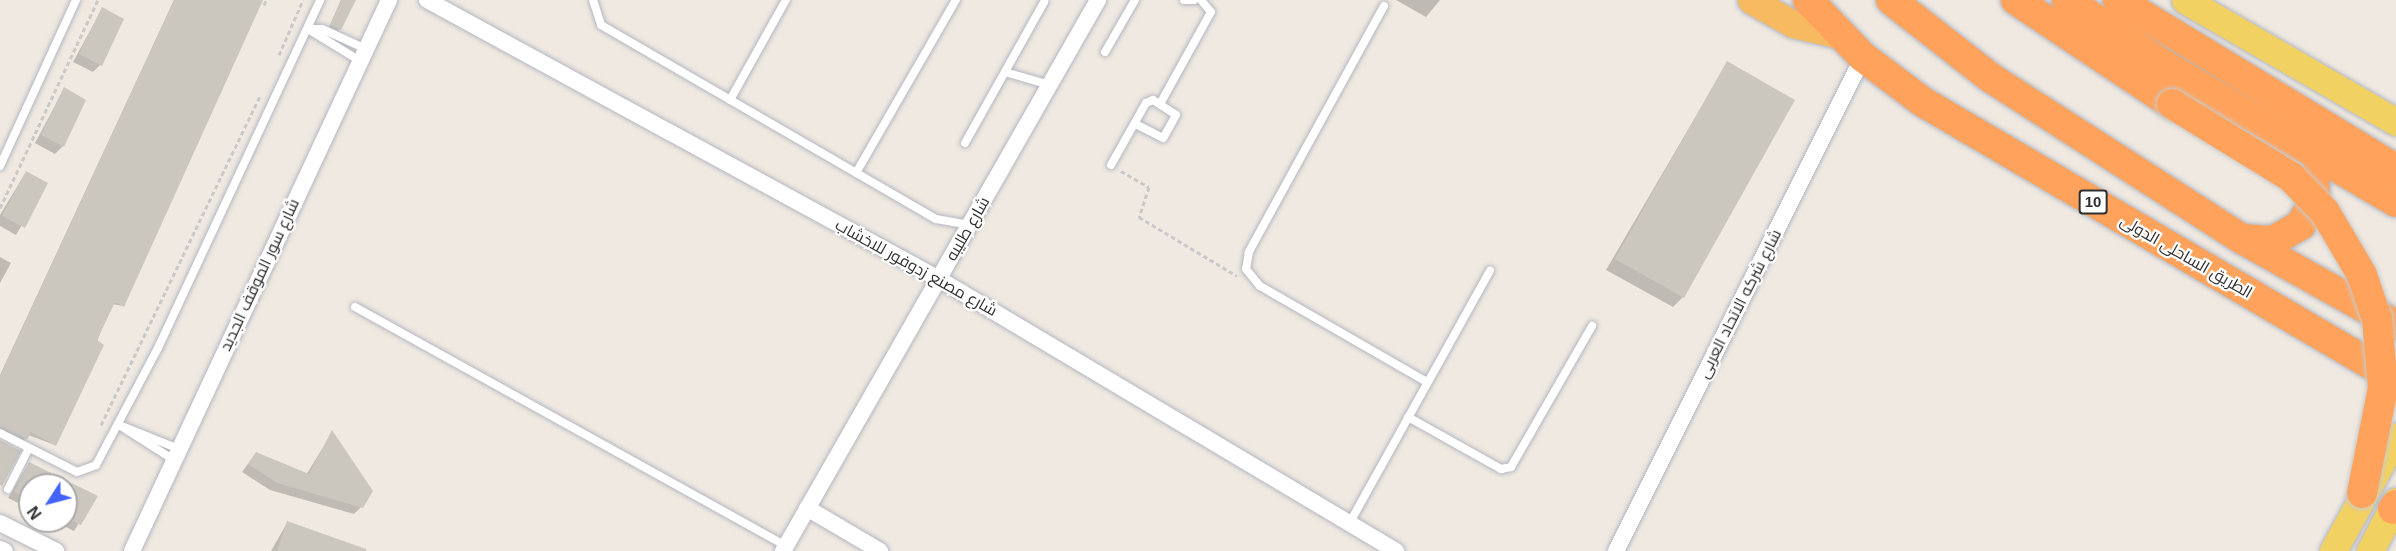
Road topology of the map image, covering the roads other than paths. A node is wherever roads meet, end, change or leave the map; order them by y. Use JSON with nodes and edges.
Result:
{"nodes":[{"id":1,"x":76,"y":0,"type":"edge"},
{"id":2,"x":320,"y":0,"type":"edge"},
{"id":3,"x":388,"y":0,"type":"edge"},
{"id":4,"x":427,"y":0,"type":"edge"},
{"id":5,"x":593,"y":0,"type":"edge"},
{"id":6,"x":786,"y":0,"type":"edge"},
{"id":7,"x":956,"y":0,"type":"edge"},
{"id":8,"x":1098,"y":0,"type":"edge"},
{"id":9,"x":1135,"y":0,"type":"edge"},
{"id":10,"x":1184,"y":0,"type":"edge"},
{"id":11,"x":1194,"y":0,"type":"edge"},
{"id":12,"x":1201,"y":0,"type":"edge"},
{"id":13,"x":1751,"y":0,"type":"edge"},
{"id":14,"x":1808,"y":0,"type":"edge"},
{"id":15,"x":1890,"y":0,"type":"edge"},
{"id":16,"x":2016,"y":0,"type":"edge"},
{"id":17,"x":2067,"y":0,"type":"edge"},
{"id":18,"x":2118,"y":0,"type":"edge"},
{"id":19,"x":2185,"y":0,"type":"edge"},
{"id":20,"x":1044,"y":2,"type":"dead end"},
{"id":21,"x":1384,"y":6,"type":"dead end"},
{"id":22,"x":308,"y":29,"type":"junction"},
{"id":23,"x":1840,"y":35,"type":"junction"},
{"id":24,"x":1105,"y":52,"type":"dead end"},
{"id":25,"x":363,"y":55,"type":"junction"},
{"id":26,"x":1863,"y":57,"type":"junction"},
{"id":27,"x":1005,"y":72,"type":"junction"},
{"id":28,"x":1050,"y":85,"type":"junction"},
{"id":29,"x":730,"y":100,"type":"junction"},
{"id":30,"x":1160,"y":104,"type":"junction"},
{"id":31,"x":2396,"y":122,"type":"edge"},
{"id":32,"x":1135,"y":124,"type":"junction"},
{"id":33,"x":2290,"y":142,"type":"junction"},
{"id":34,"x":965,"y":143,"type":"dead end"},
{"id":35,"x":1111,"y":165,"type":"road end"},
{"id":36,"x":0,"y":166,"type":"edge"},
{"id":37,"x":2396,"y":169,"type":"edge"},
{"id":38,"x":856,"y":173,"type":"junction"},
{"id":39,"x":2396,"y":202,"type":"edge"},
{"id":40,"x":970,"y":225,"type":"junction"},
{"id":41,"x":2242,"y":239,"type":"junction"},
{"id":42,"x":1490,"y":271,"type":"dead end"},
{"id":43,"x":939,"y":279,"type":"junction"},
{"id":44,"x":355,"y":307,"type":"dead end"},
{"id":45,"x":2396,"y":325,"type":"edge"},
{"id":46,"x":1592,"y":326,"type":"dead end"},
{"id":47,"x":2396,"y":380,"type":"edge"},
{"id":48,"x":1427,"y":382,"type":"junction"},
{"id":49,"x":1408,"y":417,"type":"junction"},
{"id":50,"x":119,"y":424,"type":"junction"},
{"id":51,"x":0,"y":432,"type":"edge"},
{"id":52,"x":2396,"y":436,"type":"edge"},
{"id":53,"x":29,"y":448,"type":"junction"},
{"id":54,"x":177,"y":454,"type":"junction"},
{"id":55,"x":8,"y":489,"type":"dead end"},
{"id":56,"x":2362,"y":493,"type":"junction"},
{"id":57,"x":2395,"y":505,"type":"edge"},
{"id":58,"x":807,"y":508,"type":"junction"},
{"id":59,"x":0,"y":523,"type":"edge"},
{"id":60,"x":1349,"y":524,"type":"junction"},
{"id":61,"x":0,"y":549,"type":"edge"},
{"id":62,"x":784,"y":549,"type":"edge"},
{"id":63,"x":5,"y":551,"type":"edge"},
{"id":64,"x":56,"y":551,"type":"edge"},
{"id":65,"x":132,"y":551,"type":"edge"},
{"id":66,"x":880,"y":551,"type":"edge"},
{"id":67,"x":1396,"y":551,"type":"edge"},
{"id":68,"x":1616,"y":551,"type":"edge"},
{"id":69,"x":2333,"y":551,"type":"edge"},
{"id":70,"x":2370,"y":551,"type":"edge"}],
"edges":[{"from":1,"to":36,"type":"lane"},
{"from":2,"to":22,"type":"lane"},
{"from":3,"to":25,"type":"street","name":"شارع سور الموقف الجديد"},
{"from":4,"to":43,"type":"street","name":"شارع مصنع زدوفور للاخشاب"},
{"from":5,"to":29,"type":"lane"},
{"from":6,"to":29,"type":"lane"},
{"from":7,"to":38,"type":"lane"},
{"from":8,"to":28,"type":"street","name":"شارع طليبه"},
{"from":9,"to":24,"type":"lane"},
{"from":10,"to":11,"type":"lane"},
{"from":12,"to":30,"type":"lane"},
{"from":13,"to":23,"type":"highway"},
{"from":14,"to":23,"type":"highway","name":"الطريق الساحلى الدولى","number":"10"},
{"from":15,"to":41,"type":"highway"},
{"from":16,"to":56,"type":"highway","bridge":true},
{"from":17,"to":33,"type":"highway"},
{"from":18,"to":37,"type":"highway"},
{"from":19,"to":31,"type":"main road"},
{"from":20,"to":27,"type":"lane"},
{"from":21,"to":48,"type":"lane"},
{"from":22,"to":25,"type":"lane"},
{"from":22,"to":25,"type":"lane"},
{"from":22,"to":50,"type":"lane"},
{"from":23,"to":26,"type":"highway","name":"الطريق الساحلى الدولى","number":"10"},
{"from":25,"to":54,"type":"street","name":"شارع سور الموقف الجديد"},
{"from":26,"to":47,"type":"highway","name":"الطريق الساحلى الدولى","number":"10"},
{"from":26,"to":68,"type":"street","name":"شارع شركه الاتحاد العربى"},
{"from":27,"to":28,"type":"lane"},
{"from":27,"to":34,"type":"lane"},
{"from":28,"to":40,"type":"street","name":"شارع طليبه"},
{"from":29,"to":38,"type":"lane"},
{"from":30,"to":32,"type":"lane"},
{"from":30,"to":32,"type":"lane"},
{"from":32,"to":35,"type":"lane"},
{"from":33,"to":39,"type":"highway"},
{"from":33,"to":41,"type":"highway"},
{"from":38,"to":40,"type":"lane"},
{"from":40,"to":43,"type":"street","name":"شارع طليبه"},
{"from":41,"to":45,"type":"highway"},
{"from":42,"to":48,"type":"lane"},
{"from":43,"to":58,"type":"street","name":"شارع طليبه"},
{"from":43,"to":60,"type":"street","name":"شارع مصنع زدوفور للاخشاب"},
{"from":44,"to":62,"type":"lane"},
{"from":46,"to":49,"type":"lane"},
{"from":48,"to":49,"type":"lane"},
{"from":49,"to":60,"type":"lane"},
{"from":50,"to":53,"type":"lane"},
{"from":50,"to":54,"type":"lane"},
{"from":51,"to":53,"type":"lane"},
{"from":52,"to":56,"type":"main road"},
{"from":53,"to":55,"type":"lane"},
{"from":54,"to":65,"type":"street","name":"شارع سور الموقف الجديد"},
{"from":56,"to":69,"type":"main road"},
{"from":57,"to":70,"type":"main road"},
{"from":58,"to":62,"type":"street","name":"شارع طليبه"},
{"from":58,"to":66,"type":"street"},
{"from":59,"to":64,"type":"street"},
{"from":60,"to":67,"type":"street","name":"شارع مصنع زدوفور للاخشاب"},
{"from":61,"to":63,"type":"street"}]}
